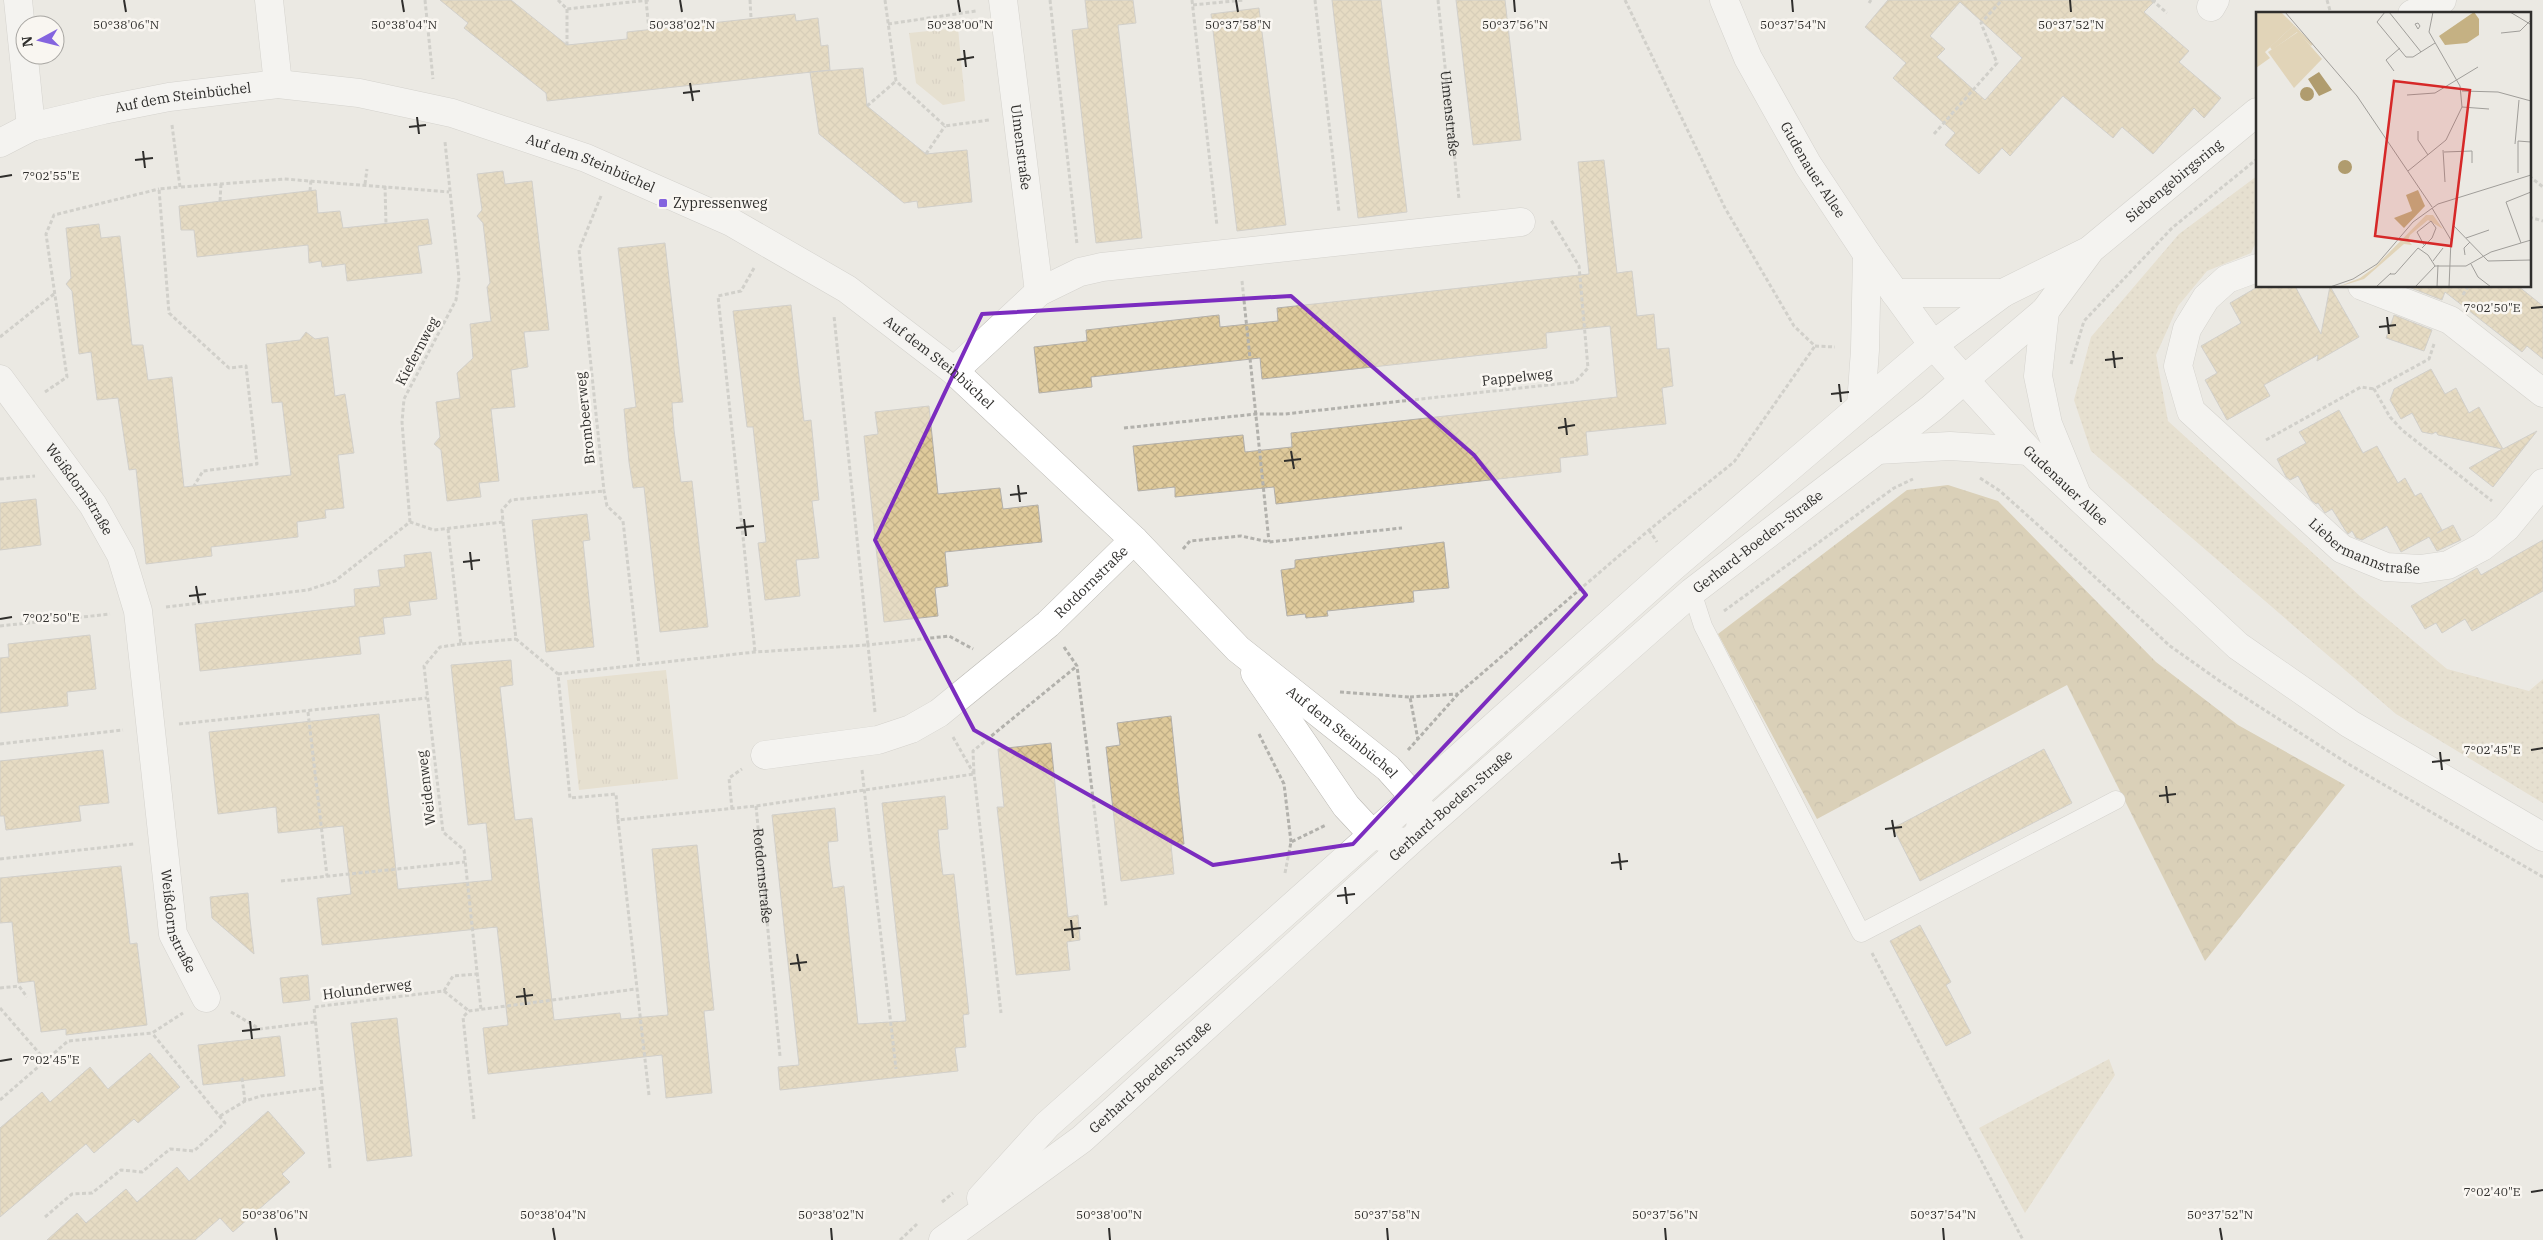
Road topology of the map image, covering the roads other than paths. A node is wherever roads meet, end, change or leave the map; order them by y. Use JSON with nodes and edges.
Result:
{"nodes":[{"id":1,"x":18,"y":0,"type":"edge"},
{"id":2,"x":269,"y":0,"type":"edge"},
{"id":3,"x":1724,"y":0,"type":"edge"},
{"id":4,"x":2442,"y":0,"type":"edge"},
{"id":5,"x":1003,"y":4,"type":"edge"},
{"id":6,"x":2416,"y":12,"type":"edge"},
{"id":7,"x":278,"y":84,"type":"junction"},
{"id":8,"x":2256,"y":113,"type":"edge"},
{"id":9,"x":32,"y":127,"type":"junction"},
{"id":10,"x":0,"y":143,"type":"edge"},
{"id":11,"x":1521,"y":222,"type":"road end"},
{"id":12,"x":2091,"y":249,"type":"junction"},
{"id":13,"x":1867,"y":254,"type":"junction"},
{"id":14,"x":2256,"y":268,"type":"edge"},
{"id":15,"x":2367,"y":288,"type":"edge"},
{"id":16,"x":1039,"y":292,"type":"junction"},
{"id":17,"x":1895,"y":293,"type":"junction"},
{"id":18,"x":2003,"y":294,"type":"junction"},
{"id":19,"x":2045,"y":310,"type":"junction"},
{"id":20,"x":1933,"y":345,"type":"junction"},
{"id":21,"x":954,"y":371,"type":"junction"},
{"id":22,"x":0,"y":379,"type":"edge"},
{"id":23,"x":1964,"y":380,"type":"junction"},
{"id":24,"x":2543,"y":393,"type":"edge"},
{"id":25,"x":1861,"y":405,"type":"junction"},
{"id":26,"x":1878,"y":450,"type":"junction"},
{"id":27,"x":2029,"y":451,"type":"junction"},
{"id":28,"x":2543,"y":483,"type":"edge"},
{"id":29,"x":2077,"y":495,"type":"junction"},
{"id":30,"x":1134,"y":540,"type":"junction"},
{"id":31,"x":1692,"y":592,"type":"junction"},
{"id":32,"x":1238,"y":649,"type":"junction"},
{"id":33,"x":765,"y":755,"type":"road end"},
{"id":34,"x":1414,"y":797,"type":"junction"},
{"id":35,"x":2116,"y":800,"type":"dead end"},
{"id":36,"x":1374,"y":835,"type":"junction"},
{"id":37,"x":1414,"y":837,"type":"junction"},
{"id":38,"x":2543,"y":837,"type":"edge"},
{"id":39,"x":206,"y":998,"type":"road end"},
{"id":40,"x":943,"y":1240,"type":"edge"}],
"edges":[{"from":1,"to":9,"type":"street"},
{"from":2,"to":7,"type":"street"},
{"from":3,"to":13,"type":"street","name":"Gudenauer Allee"},
{"from":4,"to":6,"type":"street"},
{"from":5,"to":16,"type":"street","name":"Ulmenstraße"},
{"from":7,"to":9,"type":"street","name":"Auf dem Steinbüchel"},
{"from":7,"to":21,"type":"street","name":"Auf dem Steinbüchel"},
{"from":8,"to":12,"type":"street","name":"Siebengebirgsring"},
{"from":9,"to":10,"type":"street","name":"Auf dem Steinbüchel"},
{"from":11,"to":16,"type":"street"},
{"from":12,"to":18,"type":"street","name":"Siebengebirgsring"},
{"from":12,"to":19,"type":"street","name":"Siebengebirgsring"},
{"from":13,"to":17,"type":"street","name":"Gudenauer Allee"},
{"from":13,"to":25,"type":"street"},
{"from":14,"to":28,"type":"street","name":"Liebermannstraße"},
{"from":15,"to":24,"type":"street"},
{"from":16,"to":21,"type":"street"},
{"from":17,"to":18,"type":"street"},
{"from":17,"to":20,"type":"street","name":"Gudenauer Allee"},
{"from":18,"to":20,"type":"street","name":"Siebengebirgsring"},
{"from":19,"to":23,"type":"street","name":"Siebengebirgsring"},
{"from":19,"to":29,"type":"street"},
{"from":20,"to":23,"type":"street","name":"Gudenauer Allee"},
{"from":20,"to":25,"type":"street","name":"Gerhard-Boeden-Straße"},
{"from":21,"to":30,"type":"street","name":"Auf dem Steinbüchel"},
{"from":22,"to":39,"type":"street","name":"Weißdornstraße"},
{"from":23,"to":26,"type":"street","name":"Gerhard-Boeden-Straße"},
{"from":23,"to":27,"type":"street","name":"Gudenauer Allee"},
{"from":25,"to":34,"type":"street","name":"Gerhard-Boeden-Straße"},
{"from":26,"to":27,"type":"street"},
{"from":26,"to":31,"type":"street","name":"Gerhard-Boeden-Straße"},
{"from":27,"to":29,"type":"street","name":"Gudenauer Allee"},
{"from":29,"to":38,"type":"street","name":"Gudenauer Allee"},
{"from":30,"to":32,"type":"street","name":"Auf dem Steinbüchel"},
{"from":30,"to":33,"type":"street","name":"Rotdornstraße"},
{"from":31,"to":35,"type":"lane"},
{"from":31,"to":37,"type":"street","name":"Gerhard-Boeden-Straße"},
{"from":32,"to":34,"type":"street","name":"Auf dem Steinbüchel"},
{"from":32,"to":36,"type":"street","name":"Auf dem Steinbüchel"},
{"from":34,"to":36,"type":"street","name":"Gerhard-Boeden-Straße"},
{"from":34,"to":37,"type":"street","name":"Auf dem Steinbüchel"},
{"from":36,"to":37,"type":"street"},
{"from":36,"to":40,"type":"street","name":"Gerhard-Boeden-Straße"},
{"from":37,"to":40,"type":"street","name":"Gerhard-Boeden-Straße"}]}
